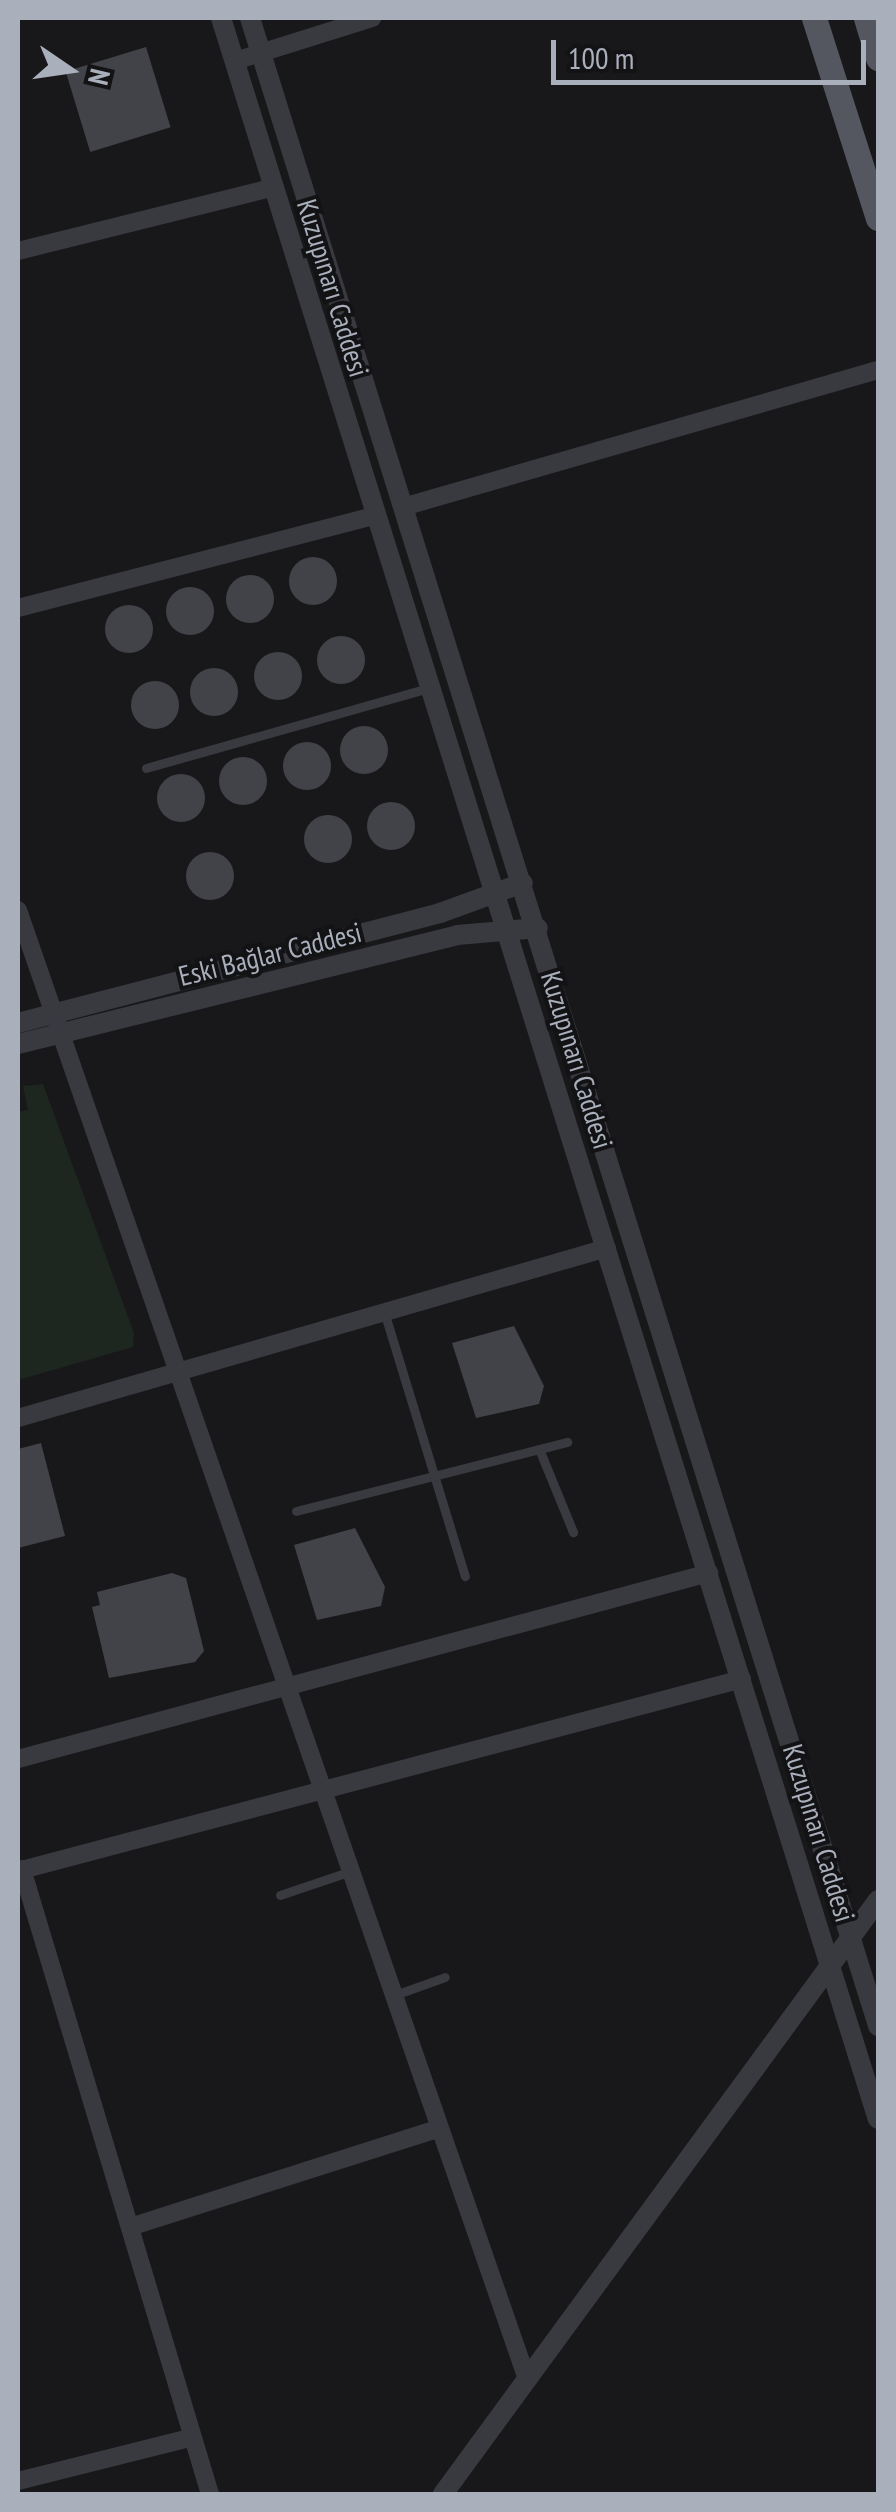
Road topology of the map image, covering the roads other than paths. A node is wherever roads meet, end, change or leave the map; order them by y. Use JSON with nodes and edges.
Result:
{"nodes":[{"id":1,"x":222,"y":18,"type":"edge"},
{"id":2,"x":250,"y":18,"type":"edge"},
{"id":3,"x":372,"y":18,"type":"edge"},
{"id":4,"x":814,"y":18,"type":"edge"},
{"id":5,"x":866,"y":18,"type":"edge"},
{"id":6,"x":261,"y":53,"type":"junction"},
{"id":7,"x":878,"y":58,"type":"edge"},
{"id":8,"x":235,"y":62,"type":"junction"},
{"id":9,"x":274,"y":187,"type":"junction"},
{"id":10,"x":878,"y":218,"type":"edge"},
{"id":11,"x":18,"y":250,"type":"edge"},
{"id":12,"x":878,"y":370,"type":"edge"},
{"id":13,"x":403,"y":507,"type":"junction"},
{"id":14,"x":374,"y":516,"type":"junction"},
{"id":15,"x":18,"y":608,"type":"edge"},
{"id":16,"x":429,"y":688,"type":"junction"},
{"id":17,"x":146,"y":768,"type":"dead end"},
{"id":18,"x":524,"y":883,"type":"junction"},
{"id":19,"x":494,"y":890,"type":"junction"},
{"id":20,"x":18,"y":910,"type":"edge"},
{"id":21,"x":538,"y":928,"type":"junction"},
{"id":22,"x":508,"y":935,"type":"junction"},
{"id":23,"x":18,"y":1023,"type":"edge"},
{"id":24,"x":55,"y":1025,"type":"junction"},
{"id":25,"x":18,"y":1044,"type":"edge"},
{"id":26,"x":607,"y":1248,"type":"junction"},
{"id":27,"x":386,"y":1318,"type":"junction"},
{"id":28,"x":178,"y":1371,"type":"junction"},
{"id":29,"x":18,"y":1418,"type":"edge"},
{"id":30,"x":567,"y":1442,"type":"dead end"},
{"id":31,"x":539,"y":1448,"type":"junction"},
{"id":32,"x":438,"y":1480,"type":"junction"},
{"id":33,"x":296,"y":1511,"type":"dead end"},
{"id":34,"x":573,"y":1532,"type":"dead end"},
{"id":35,"x":708,"y":1573,"type":"junction"},
{"id":36,"x":465,"y":1576,"type":"dead end"},
{"id":37,"x":742,"y":1680,"type":"junction"},
{"id":38,"x":285,"y":1685,"type":"junction"},
{"id":39,"x":18,"y":1758,"type":"edge"},
{"id":40,"x":324,"y":1790,"type":"junction"},
{"id":41,"x":20,"y":1870,"type":"edge"},
{"id":42,"x":351,"y":1872,"type":"junction"},
{"id":43,"x":280,"y":1895,"type":"dead end"},
{"id":44,"x":878,"y":1900,"type":"edge"},
{"id":45,"x":851,"y":1937,"type":"junction"},
{"id":46,"x":831,"y":1964,"type":"junction"},
{"id":47,"x":445,"y":1977,"type":"dead end"},
{"id":48,"x":392,"y":1996,"type":"junction"},
{"id":49,"x":878,"y":2026,"type":"edge"},
{"id":50,"x":878,"y":2119,"type":"edge"},
{"id":51,"x":436,"y":2129,"type":"junction"},
{"id":52,"x":130,"y":2227,"type":"junction"},
{"id":53,"x":528,"y":2380,"type":"junction"},
{"id":54,"x":193,"y":2437,"type":"junction"},
{"id":55,"x":18,"y":2481,"type":"edge"},
{"id":56,"x":210,"y":2494,"type":"edge"},
{"id":57,"x":443,"y":2494,"type":"edge"}],
"edges":[{"from":1,"to":8,"type":"street","name":"Kuzupınarı Caddesi"},
{"from":2,"to":6,"type":"street","name":"Kuzupınarı Caddesi"},
{"from":3,"to":6,"type":"street"},
{"from":4,"to":10,"type":"main road"},
{"from":5,"to":7,"type":"main road"},
{"from":6,"to":8,"type":"street"},
{"from":6,"to":13,"type":"street","name":"Kuzupınarı Caddesi"},
{"from":8,"to":9,"type":"street","name":"Kuzupınarı Caddesi"},
{"from":9,"to":11,"type":"street"},
{"from":9,"to":14,"type":"street","name":"Kuzupınarı Caddesi"},
{"from":12,"to":13,"type":"street"},
{"from":13,"to":18,"type":"street","name":"Kuzupınarı Caddesi"},
{"from":14,"to":15,"type":"street"},
{"from":14,"to":16,"type":"street","name":"Kuzupınarı Caddesi"},
{"from":16,"to":17,"type":"lane"},
{"from":16,"to":19,"type":"street","name":"Kuzupınarı Caddesi"},
{"from":18,"to":19,"type":"street","name":"Eski Bağlar Caddesi"},
{"from":18,"to":21,"type":"street","name":"Kuzupınarı Caddesi"},
{"from":19,"to":22,"type":"street","name":"Kuzupınarı Caddesi"},
{"from":19,"to":24,"type":"street","name":"Eski Bağlar Caddesi"},
{"from":20,"to":24,"type":"street"},
{"from":21,"to":22,"type":"street","name":"Eski Bağlar Caddesi"},
{"from":21,"to":45,"type":"street","name":"Kuzupınarı Caddesi"},
{"from":22,"to":24,"type":"street","name":"Eski Bağlar Caddesi"},
{"from":22,"to":26,"type":"street","name":"Kuzupınarı Caddesi"},
{"from":23,"to":24,"type":"street","name":"Eski Bağlar Caddesi"},
{"from":24,"to":25,"type":"street","name":"Eski Bağlar Caddesi"},
{"from":24,"to":28,"type":"street"},
{"from":26,"to":27,"type":"street"},
{"from":26,"to":35,"type":"street","name":"Kuzupınarı Caddesi"},
{"from":27,"to":28,"type":"street"},
{"from":27,"to":32,"type":"lane"},
{"from":28,"to":29,"type":"street"},
{"from":28,"to":38,"type":"street"},
{"from":30,"to":31,"type":"lane"},
{"from":31,"to":32,"type":"lane"},
{"from":31,"to":34,"type":"lane"},
{"from":32,"to":33,"type":"lane"},
{"from":32,"to":36,"type":"lane"},
{"from":35,"to":37,"type":"street","name":"Kuzupınarı Caddesi"},
{"from":35,"to":38,"type":"street"},
{"from":37,"to":40,"type":"street"},
{"from":37,"to":46,"type":"street","name":"Kuzupınarı Caddesi"},
{"from":38,"to":39,"type":"street"},
{"from":38,"to":40,"type":"street"},
{"from":40,"to":41,"type":"street"},
{"from":40,"to":42,"type":"street"},
{"from":41,"to":52,"type":"street"},
{"from":42,"to":43,"type":"lane"},
{"from":42,"to":48,"type":"street"},
{"from":44,"to":45,"type":"street"},
{"from":45,"to":46,"type":"street"},
{"from":45,"to":49,"type":"street","name":"Kuzupınarı Caddesi"},
{"from":46,"to":50,"type":"street","name":"Kuzupınarı Caddesi"},
{"from":46,"to":53,"type":"street"},
{"from":47,"to":48,"type":"lane"},
{"from":48,"to":51,"type":"street"},
{"from":51,"to":52,"type":"street"},
{"from":51,"to":53,"type":"street"},
{"from":52,"to":54,"type":"street"},
{"from":53,"to":57,"type":"street"},
{"from":54,"to":55,"type":"street"},
{"from":54,"to":56,"type":"street"}]}
